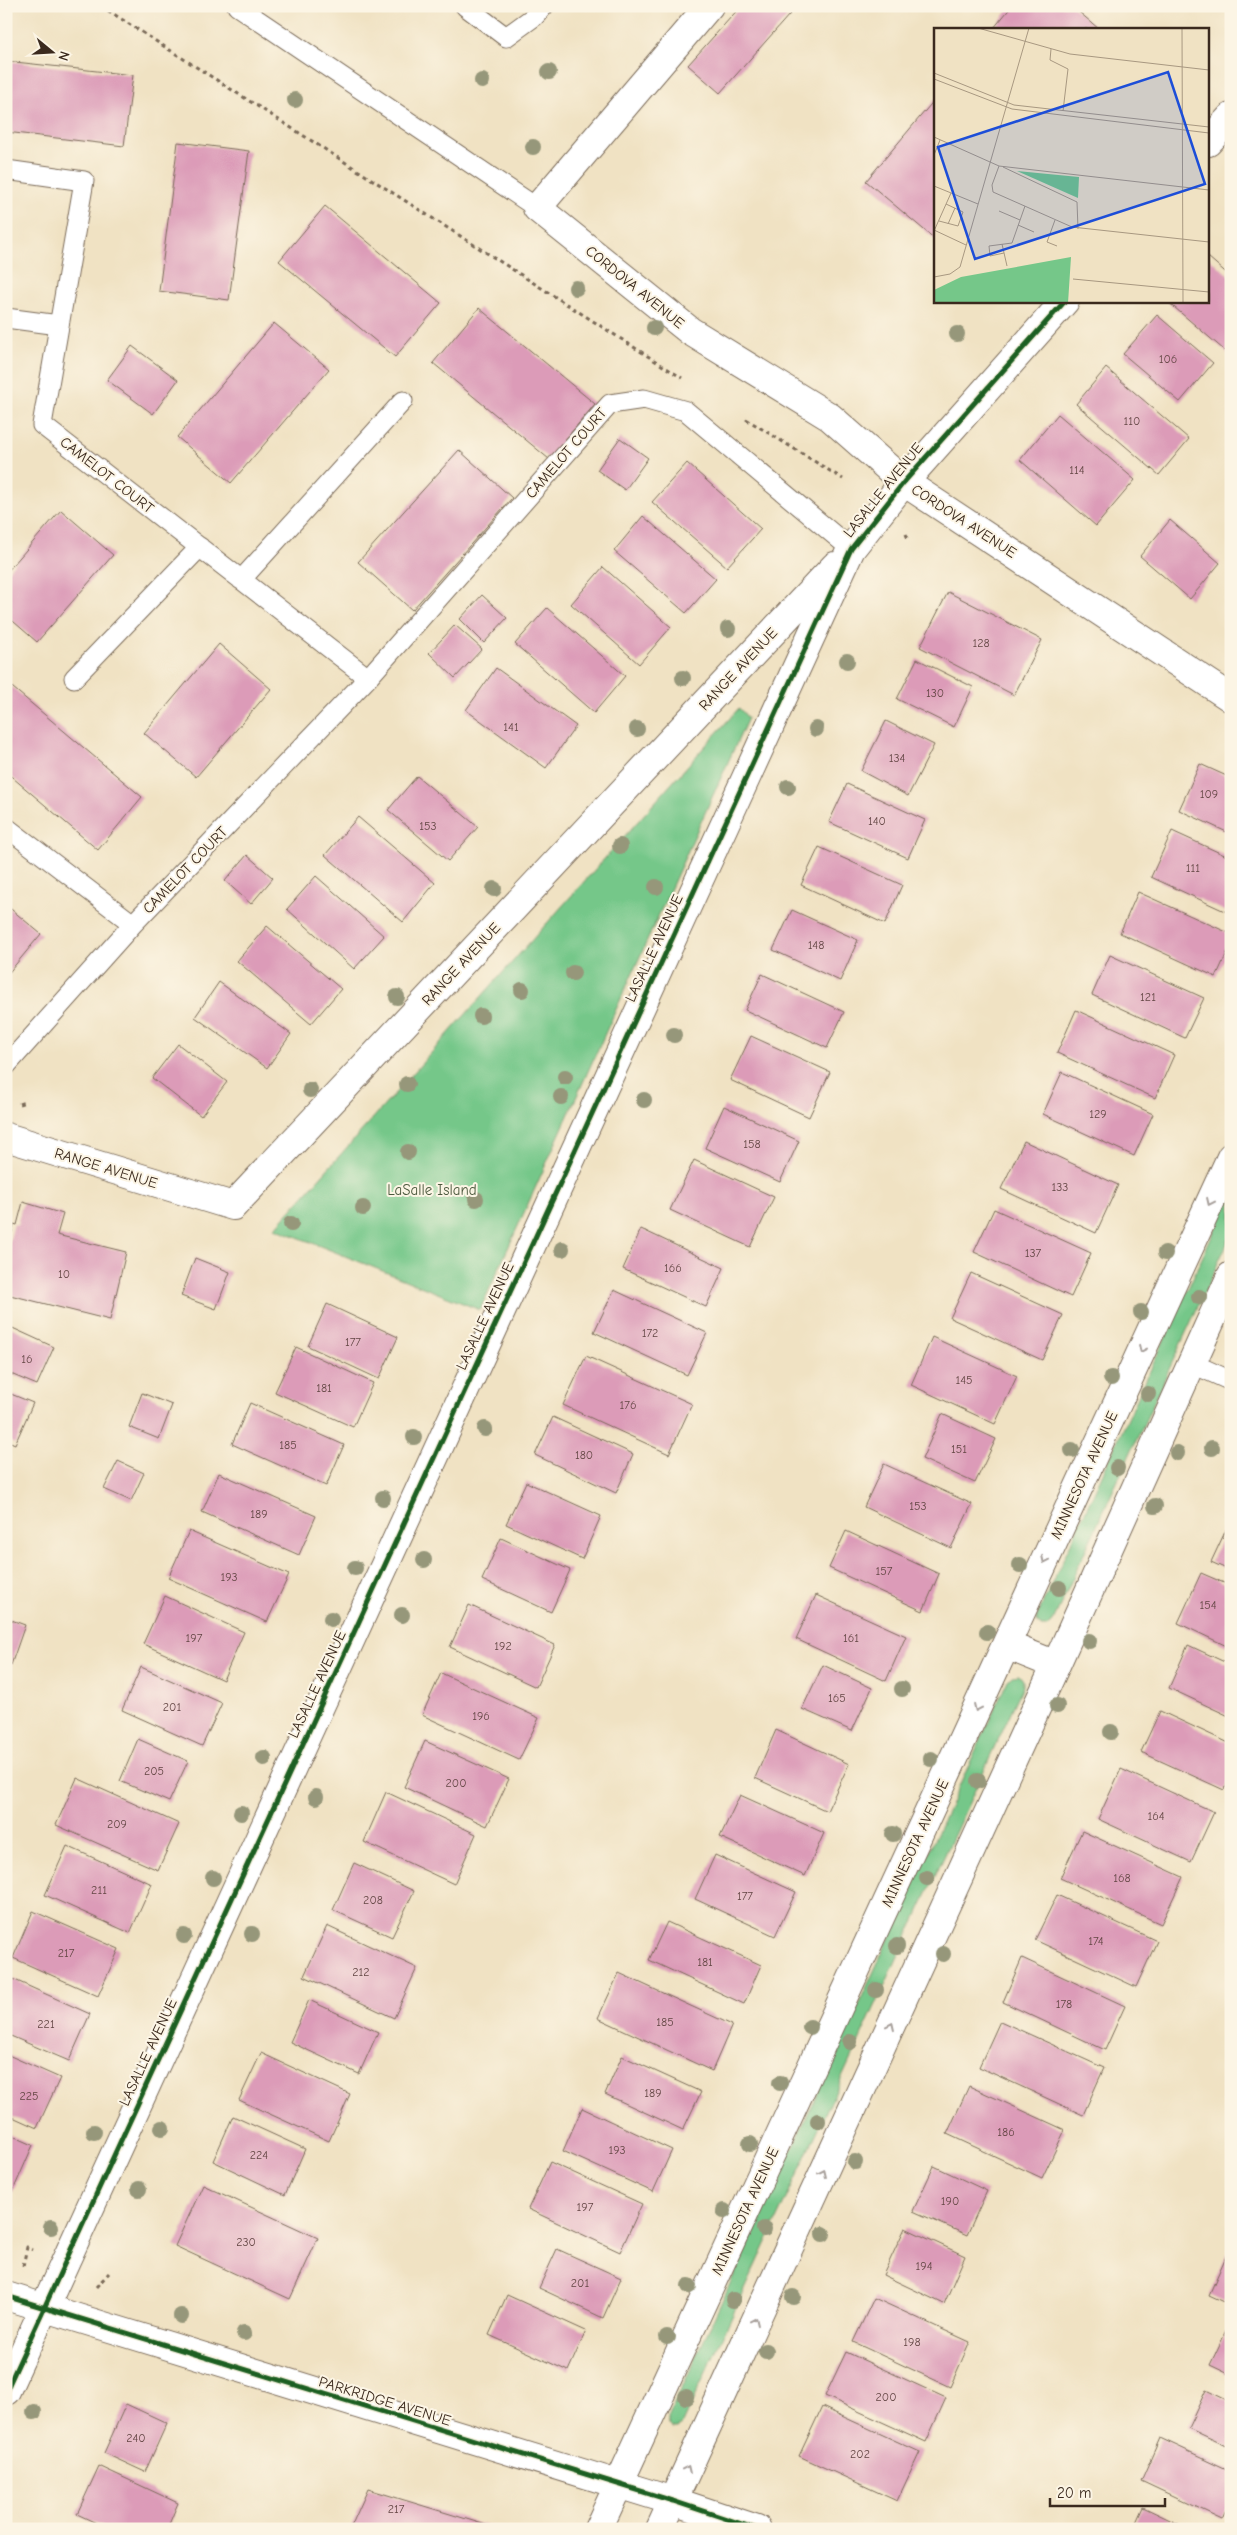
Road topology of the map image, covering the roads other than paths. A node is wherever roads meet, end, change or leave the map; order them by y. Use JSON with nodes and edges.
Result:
{"nodes":[{"id":1,"x":237,"y":6,"type":"edge"},
{"id":2,"x":465,"y":6,"type":"edge"},
{"id":3,"x":544,"y":6,"type":"edge"},
{"id":4,"x":709,"y":6,"type":"edge"},
{"id":5,"x":1231,"y":117,"type":"edge"},
{"id":6,"x":1210,"y":140,"type":"edge"},
{"id":7,"x":6,"y":170,"type":"edge"},
{"id":8,"x":537,"y":208,"type":"junction"},
{"id":9,"x":1065,"y":302,"type":"edge"},
{"id":10,"x":6,"y":318,"type":"edge"},
{"id":11,"x":59,"y":325,"type":"junction"},
{"id":12,"x":403,"y":402,"type":"dead end"},
{"id":13,"x":904,"y":482,"type":"junction"},
{"id":14,"x":200,"y":547,"type":"junction"},
{"id":15,"x":851,"y":549,"type":"junction"},
{"id":16,"x":241,"y":580,"type":"junction"},
{"id":17,"x":74,"y":678,"type":"dead end"},
{"id":18,"x":368,"y":678,"type":"junction"},
{"id":19,"x":1231,"y":698,"type":"edge"},
{"id":20,"x":6,"y":826,"type":"edge"},
{"id":21,"x":133,"y":924,"type":"junction"},
{"id":22,"x":6,"y":1066,"type":"edge"},
{"id":23,"x":6,"y":1137,"type":"edge"},
{"id":24,"x":1231,"y":1157,"type":"edge"},
{"id":25,"x":1231,"y":1276,"type":"edge"},
{"id":26,"x":1191,"y":1363,"type":"junction"},
{"id":27,"x":1231,"y":1381,"type":"edge"},
{"id":28,"x":1006,"y":1645,"type":"junction"},
{"id":29,"x":1056,"y":1665,"type":"junction"},
{"id":30,"x":6,"y":2296,"type":"edge"},
{"id":31,"x":43,"y":2308,"type":"junction"},
{"id":32,"x":6,"y":2391,"type":"edge"},
{"id":33,"x":618,"y":2485,"type":"junction"},
{"id":34,"x":673,"y":2500,"type":"junction"},
{"id":35,"x":598,"y":2529,"type":"edge"},
{"id":36,"x":660,"y":2529,"type":"edge"},
{"id":37,"x":756,"y":2529,"type":"edge"}],
"edges":[{"from":1,"to":8,"type":"lane"},
{"from":2,"to":3,"type":"lane"},
{"from":4,"to":8,"type":"street"},
{"from":5,"to":6,"type":"street"},
{"from":7,"to":11,"type":"lane","name":"CAMELOT COURT"},
{"from":8,"to":13,"type":"street","name":"CORDOVA AVENUE"},
{"from":9,"to":13,"type":"street","name":"LASALLE AVENUE"},
{"from":10,"to":11,"type":"lane"},
{"from":11,"to":14,"type":"lane","name":"CAMELOT COURT"},
{"from":12,"to":16,"type":"lane"},
{"from":13,"to":15,"type":"street","name":"LASALLE AVENUE"},
{"from":13,"to":19,"type":"street","name":"CORDOVA AVENUE"},
{"from":14,"to":16,"type":"lane","name":"CAMELOT COURT"},
{"from":14,"to":17,"type":"lane"},
{"from":15,"to":18,"type":"lane","name":"CAMELOT COURT"},
{"from":15,"to":23,"type":"street","name":"RANGE AVENUE"},
{"from":15,"to":31,"type":"street","name":"LASALLE AVENUE"},
{"from":16,"to":18,"type":"lane","name":"CAMELOT COURT"},
{"from":18,"to":21,"type":"lane","name":"CAMELOT COURT"},
{"from":20,"to":21,"type":"lane"},
{"from":21,"to":22,"type":"lane","name":"CAMELOT COURT"},
{"from":24,"to":28,"type":"street","name":"MINNESOTA AVENUE","one_way":true},
{"from":25,"to":26,"type":"street"},
{"from":26,"to":27,"type":"lane"},
{"from":26,"to":29,"type":"street"},
{"from":28,"to":29,"type":"street"},
{"from":28,"to":33,"type":"street","name":"MINNESOTA AVENUE","one_way":true},
{"from":34,"to":29,"type":"street","one_way":true},
{"from":30,"to":31,"type":"street","name":"PARKRIDGE AVENUE"},
{"from":31,"to":32,"type":"street","name":"LASALLE AVENUE"},
{"from":31,"to":33,"type":"street","name":"PARKRIDGE AVENUE"},
{"from":33,"to":34,"type":"street","name":"PARKRIDGE AVENUE"},
{"from":33,"to":35,"type":"street","name":"MINNESOTA AVENUE"},
{"from":34,"to":36,"type":"street"},
{"from":34,"to":37,"type":"street","name":"PARKRIDGE AVENUE"}]}
